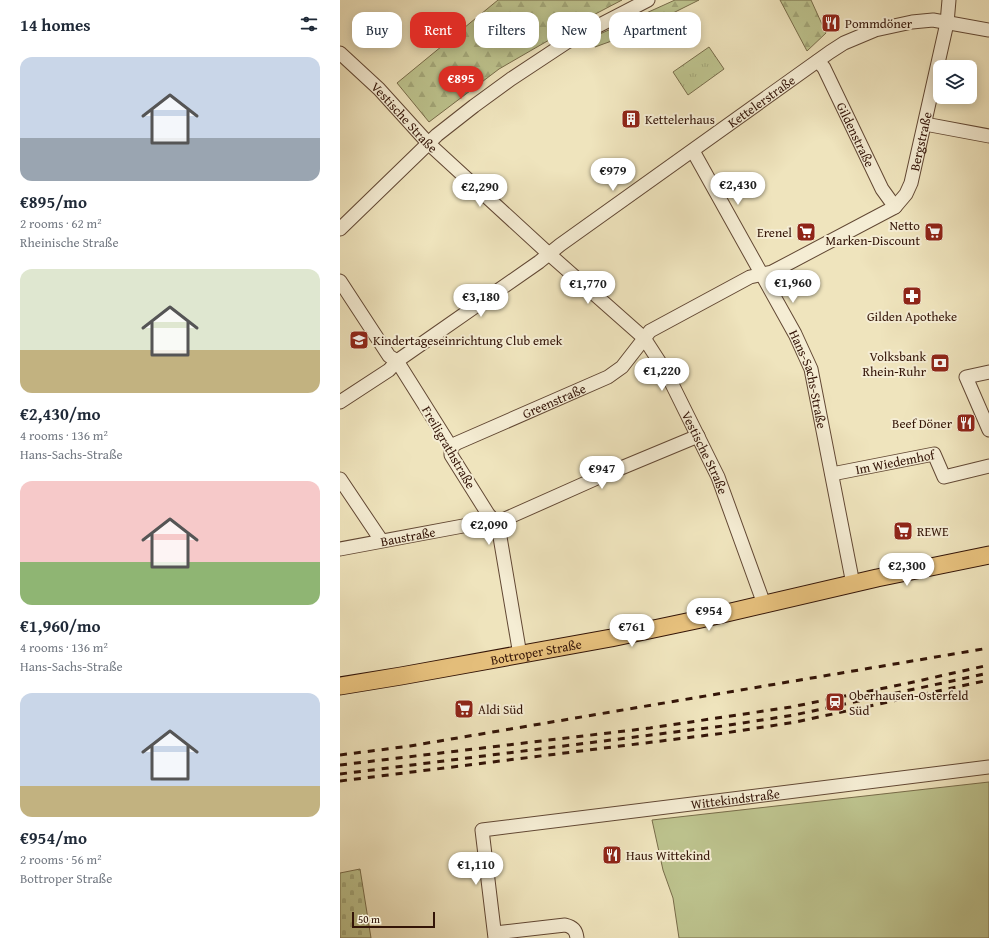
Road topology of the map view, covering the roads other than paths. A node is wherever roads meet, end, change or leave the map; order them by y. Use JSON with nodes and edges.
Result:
{"nodes":[{"id":1,"x":648,"y":0,"type":"edge"},
{"id":2,"x":949,"y":0,"type":"edge"},
{"id":3,"x":947,"y":23,"type":"junction"},
{"id":4,"x":989,"y":30,"type":"edge"},
{"id":5,"x":340,"y":53,"type":"edge"},
{"id":6,"x":818,"y":61,"type":"junction"},
{"id":7,"x":925,"y":124,"type":"junction"},
{"id":8,"x":989,"y":136,"type":"edge"},
{"id":9,"x":428,"y":143,"type":"junction"},
{"id":10,"x":693,"y":151,"type":"junction"},
{"id":11,"x":895,"y":206,"type":"junction"},
{"id":12,"x":340,"y":229,"type":"edge"},
{"id":13,"x":549,"y":254,"type":"junction"},
{"id":14,"x":762,"y":274,"type":"junction"},
{"id":15,"x":340,"y":280,"type":"edge"},
{"id":16,"x":644,"y":338,"type":"junction"},
{"id":17,"x":397,"y":361,"type":"junction"},
{"id":18,"x":989,"y":372,"type":"edge"},
{"id":19,"x":340,"y":402,"type":"edge"},
{"id":20,"x":989,"y":430,"type":"edge"},
{"id":21,"x":698,"y":436,"type":"junction"},
{"id":22,"x":451,"y":447,"type":"junction"},
{"id":23,"x":989,"y":466,"type":"edge"},
{"id":24,"x":832,"y":474,"type":"junction"},
{"id":25,"x":340,"y":479,"type":"edge"},
{"id":26,"x":496,"y":523,"type":"junction"},
{"id":27,"x":381,"y":540,"type":"junction"},
{"id":28,"x":340,"y":549,"type":"edge"},
{"id":29,"x":989,"y":555,"type":"edge"},
{"id":30,"x":853,"y":584,"type":"junction"},
{"id":31,"x":764,"y":604,"type":"junction"},
{"id":32,"x":520,"y":655,"type":"junction"},
{"id":33,"x":340,"y":686,"type":"edge"},
{"id":34,"x":989,"y":767,"type":"edge"},
{"id":35,"x":495,"y":935,"type":"edge"},
{"id":36,"x":577,"y":938,"type":"edge"}],
"edges":[{"from":1,"to":9,"type":"street"},
{"from":2,"to":3,"type":"street","name":"Bergstraße"},
{"from":3,"to":4,"type":"street","name":"Kettelerstraße"},
{"from":3,"to":6,"type":"street","name":"Kettelerstraße"},
{"from":3,"to":7,"type":"street","name":"Bergstraße"},
{"from":5,"to":9,"type":"street","name":"Vestische Straße"},
{"from":6,"to":10,"type":"street","name":"Kettelerstraße"},
{"from":6,"to":11,"type":"street","name":"Gildenstraße"},
{"from":7,"to":8,"type":"street"},
{"from":7,"to":11,"type":"street","name":"Bergstraße"},
{"from":9,"to":12,"type":"street"},
{"from":9,"to":13,"type":"street","name":"Vestische Straße"},
{"from":10,"to":13,"type":"street","name":"Kettelerstraße"},
{"from":10,"to":14,"type":"street","name":"Hans-Sachs-Straße"},
{"from":11,"to":14,"type":"street","name":"Greenstraße"},
{"from":13,"to":16,"type":"street","name":"Vestische Straße"},
{"from":13,"to":17,"type":"street","name":"Kettelerstraße"},
{"from":14,"to":16,"type":"street","name":"Greenstraße"},
{"from":14,"to":24,"type":"street","name":"Hans-Sachs-Straße"},
{"from":15,"to":17,"type":"street","name":"Freiligrathstraße"},
{"from":16,"to":21,"type":"street","name":"Vestische Straße"},
{"from":16,"to":22,"type":"street","name":"Greenstraße"},
{"from":17,"to":19,"type":"street","name":"Kettelerstraße"},
{"from":17,"to":22,"type":"street","name":"Freiligrathstraße"},
{"from":18,"to":20,"type":"street"},
{"from":21,"to":26,"type":"street","name":"Baustraße"},
{"from":21,"to":31,"type":"street","name":"Vestische Straße"},
{"from":22,"to":26,"type":"street","name":"Freiligrathstraße"},
{"from":23,"to":24,"type":"street","name":"Im Wiedemhof"},
{"from":24,"to":30,"type":"street","name":"Hans-Sachs-Straße"},
{"from":25,"to":27,"type":"street"},
{"from":26,"to":27,"type":"street","name":"Baustraße"},
{"from":26,"to":32,"type":"street","name":"Freiligrathstraße"},
{"from":27,"to":28,"type":"street","name":"Baustraße"},
{"from":29,"to":30,"type":"main road","name":"Bottroper Straße"},
{"from":30,"to":31,"type":"main road","name":"Bottroper Straße"},
{"from":31,"to":32,"type":"main road","name":"Bottroper Straße"},
{"from":32,"to":33,"type":"main road","name":"Bottroper Straße"},
{"from":34,"to":35,"type":"street","name":"Wittekindstraße"},
{"from":35,"to":36,"type":"street"}]}
